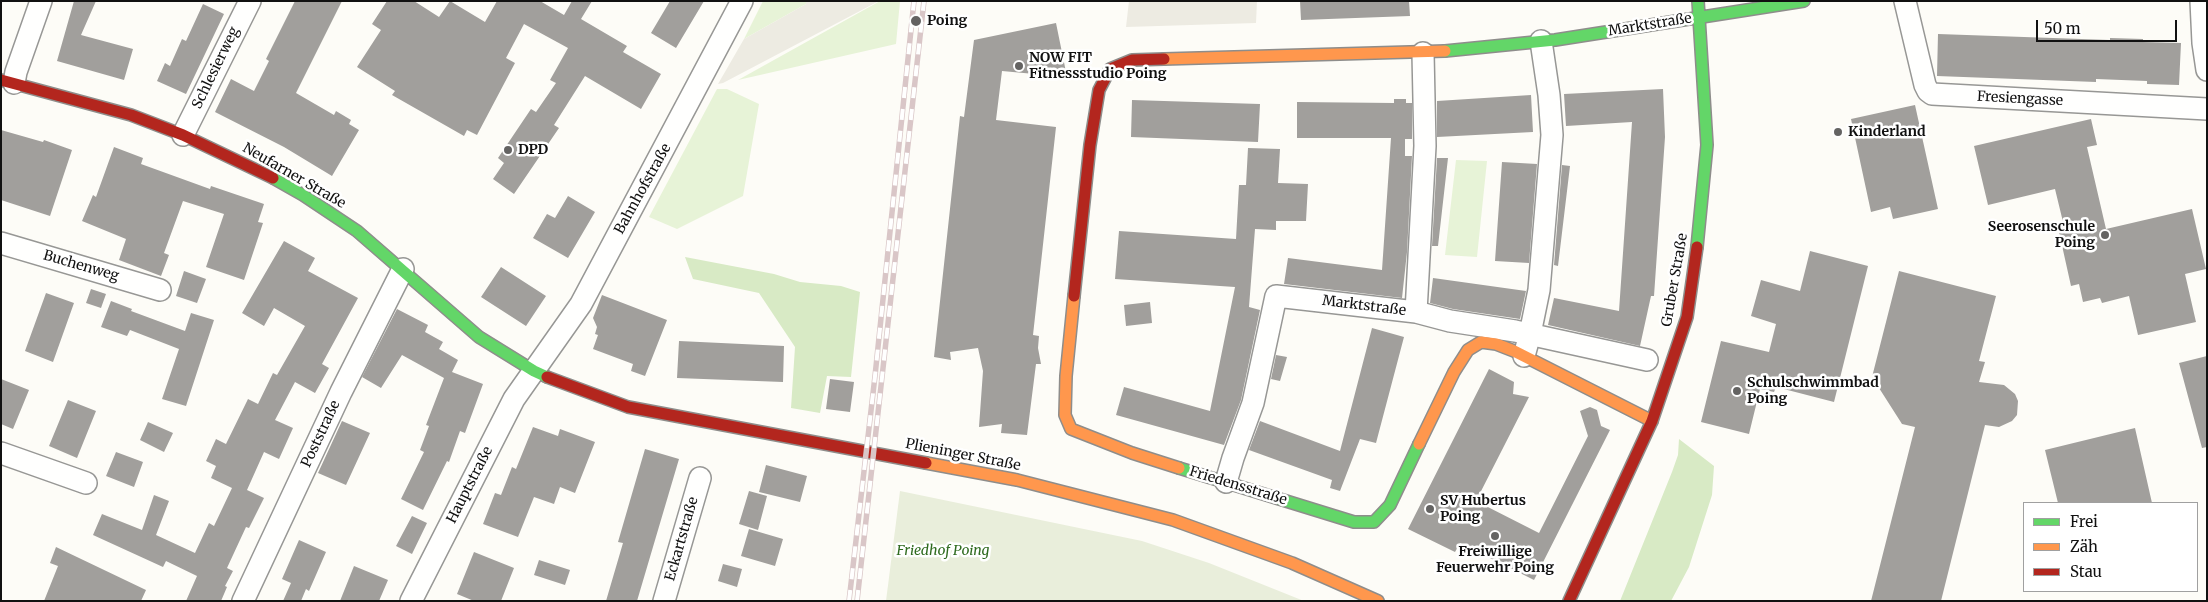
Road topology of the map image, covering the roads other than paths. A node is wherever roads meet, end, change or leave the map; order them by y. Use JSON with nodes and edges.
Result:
{"nodes":[{"id":1,"x":41,"y":1,"type":"edge"},
{"id":2,"x":250,"y":1,"type":"edge"},
{"id":3,"x":742,"y":1,"type":"edge"},
{"id":4,"x":1698,"y":1,"type":"edge"},
{"id":5,"x":1804,"y":1,"type":"edge"},
{"id":6,"x":1905,"y":1,"type":"edge"},
{"id":7,"x":2201,"y":1,"type":"edge"},
{"id":8,"x":1699,"y":16,"type":"junction"},
{"id":9,"x":1541,"y":41,"type":"junction"},
{"id":10,"x":1423,"y":52,"type":"junction"},
{"id":11,"x":1110,"y":70,"type":"joint"},
{"id":12,"x":2207,"y":70,"type":"edge"},
{"id":13,"x":8,"y":82,"type":"edge"},
{"id":14,"x":2207,"y":109,"type":"edge"},
{"id":15,"x":183,"y":135,"type":"junction"},
{"id":16,"x":1,"y":243,"type":"edge"},
{"id":17,"x":403,"y":270,"type":"junction"},
{"id":18,"x":160,"y":290,"type":"dead end"},
{"id":19,"x":1416,"y":312,"type":"junction"},
{"id":20,"x":1530,"y":334,"type":"junction"},
{"id":21,"x":1524,"y":356,"type":"junction"},
{"id":22,"x":1647,"y":360,"type":"dead end"},
{"id":23,"x":534,"y":371,"type":"junction"},
{"id":24,"x":1652,"y":421,"type":"junction"},
{"id":25,"x":1,"y":453,"type":"edge"},
{"id":26,"x":700,"y":478,"type":"dead end"},
{"id":27,"x":1226,"y":482,"type":"junction"},
{"id":28,"x":86,"y":483,"type":"dead end"},
{"id":29,"x":243,"y":601,"type":"edge"},
{"id":30,"x":412,"y":601,"type":"edge"},
{"id":31,"x":664,"y":601,"type":"edge"},
{"id":32,"x":1378,"y":601,"type":"edge"},
{"id":33,"x":1569,"y":601,"type":"edge"}],
"edges":[{"from":1,"to":13,"type":"street"},
{"from":2,"to":15,"type":"street","name":"Schlesierweg"},
{"from":3,"to":23,"type":"street","name":"Bahnhofstraße"},
{"from":4,"to":8,"type":"street","name":"Gruber Straße"},
{"from":5,"to":8,"type":"street","name":"Marktstraße"},
{"from":6,"to":14,"type":"street","name":"Fresiengasse"},
{"from":7,"to":12,"type":"street"},
{"from":8,"to":9,"type":"street","name":"Marktstraße"},
{"from":8,"to":24,"type":"street","name":"Gruber Straße"},
{"from":9,"to":10,"type":"street","name":"Marktstraße"},
{"from":9,"to":20,"type":"street"},
{"from":10,"to":11,"type":"street","name":"Marktstraße"},
{"from":10,"to":19,"type":"street","name":"Marktstraße"},
{"from":11,"to":27,"type":"street","name":"Friedensstraße"},
{"from":13,"to":15,"type":"street","name":"Neufarner Straße"},
{"from":15,"to":17,"type":"street","name":"Neufarner Straße"},
{"from":16,"to":18,"type":"street","name":"Buchenweg"},
{"from":17,"to":23,"type":"street","name":"Neufarner Straße"},
{"from":17,"to":29,"type":"street","name":"Poststraße"},
{"from":19,"to":20,"type":"street"},
{"from":19,"to":27,"type":"street","name":"Marktstraße"},
{"from":20,"to":21,"type":"street"},
{"from":20,"to":22,"type":"street"},
{"from":21,"to":24,"type":"street","name":"Friedensstraße"},
{"from":21,"to":27,"type":"street","name":"Friedensstraße"},
{"from":23,"to":30,"type":"street","name":"Hauptstraße"},
{"from":23,"to":32,"type":"street","name":"Plieninger Straße"},
{"from":24,"to":33,"type":"street","name":"Gruber Straße"},
{"from":25,"to":28,"type":"street"},
{"from":26,"to":31,"type":"street","name":"Eckartstraße"}]}
